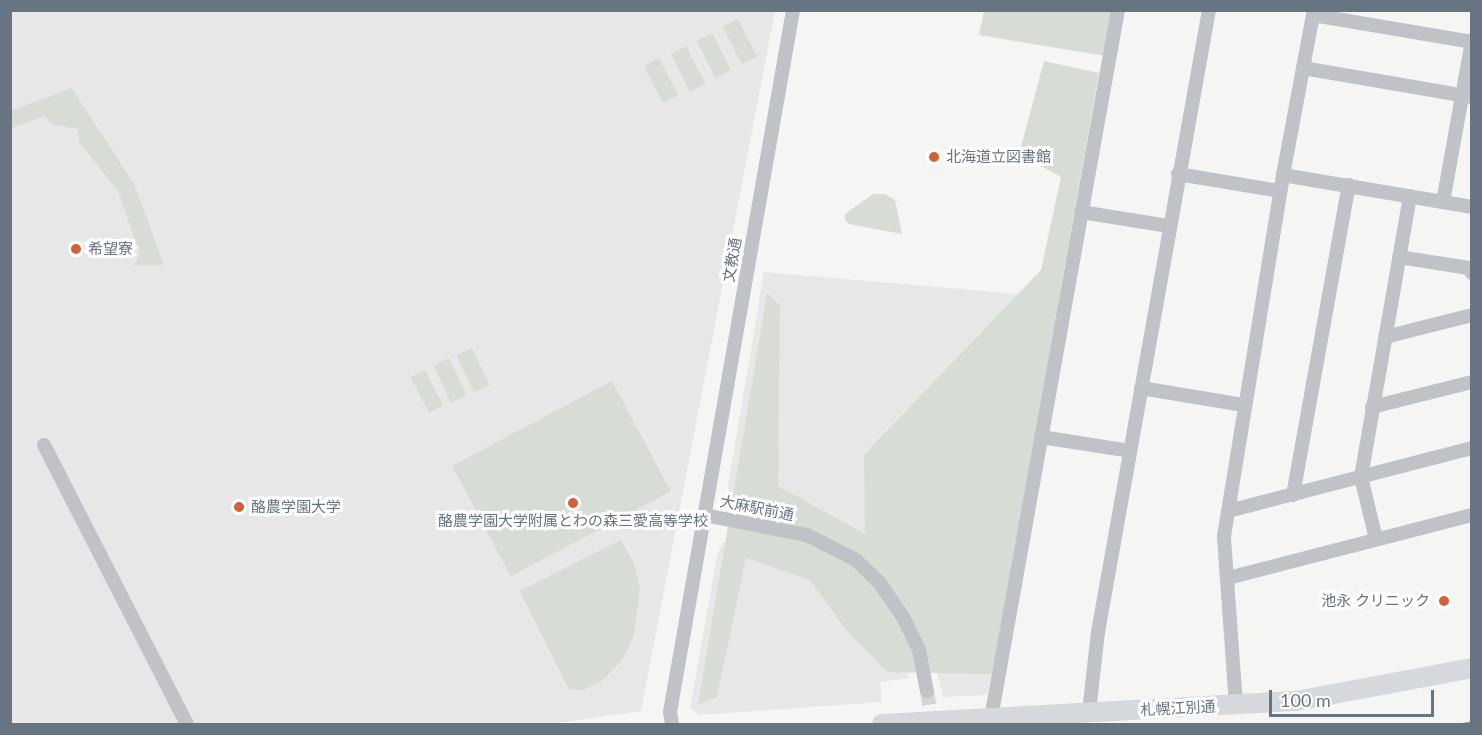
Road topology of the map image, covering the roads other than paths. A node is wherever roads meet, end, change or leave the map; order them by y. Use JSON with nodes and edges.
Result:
{"nodes":[{"id":1,"x":793,"y":10,"type":"edge"},
{"id":2,"x":1118,"y":10,"type":"edge"},
{"id":3,"x":1209,"y":10,"type":"edge"},
{"id":4,"x":1313,"y":13,"type":"edge"},
{"id":5,"x":1471,"y":42,"type":"edge"},
{"id":6,"x":1303,"y":68,"type":"junction"},
{"id":7,"x":1467,"y":96,"type":"edge"},
{"id":8,"x":1178,"y":174,"type":"junction"},
{"id":9,"x":1283,"y":175,"type":"junction"},
{"id":10,"x":1349,"y":185,"type":"junction"},
{"id":11,"x":1280,"y":191,"type":"junction"},
{"id":12,"x":1410,"y":196,"type":"junction"},
{"id":13,"x":1443,"y":202,"type":"junction"},
{"id":14,"x":1472,"y":207,"type":"edge"},
{"id":15,"x":1081,"y":212,"type":"junction"},
{"id":16,"x":1168,"y":226,"type":"junction"},
{"id":17,"x":1399,"y":258,"type":"junction"},
{"id":18,"x":1472,"y":273,"type":"edge"},
{"id":19,"x":1472,"y":315,"type":"edge"},
{"id":20,"x":1385,"y":337,"type":"junction"},
{"id":21,"x":1472,"y":382,"type":"edge"},
{"id":22,"x":1141,"y":388,"type":"junction"},
{"id":23,"x":1244,"y":405,"type":"junction"},
{"id":24,"x":1372,"y":407,"type":"junction"},
{"id":25,"x":1041,"y":437,"type":"junction"},
{"id":26,"x":44,"y":445,"type":"dead end"},
{"id":27,"x":1472,"y":447,"type":"edge"},
{"id":28,"x":1130,"y":451,"type":"junction"},
{"id":29,"x":1361,"y":477,"type":"junction"},
{"id":30,"x":1293,"y":495,"type":"junction"},
{"id":31,"x":1228,"y":511,"type":"junction"},
{"id":32,"x":704,"y":515,"type":"junction"},
{"id":33,"x":1472,"y":515,"type":"edge"},
{"id":34,"x":1376,"y":539,"type":"junction"},
{"id":35,"x":1228,"y":578,"type":"junction"},
{"id":36,"x":1472,"y":668,"type":"edge"},
{"id":37,"x":927,"y":691,"type":"tunnel mouth"},
{"id":38,"x":1236,"y":705,"type":"junction"},
{"id":39,"x":1089,"y":712,"type":"junction"},
{"id":40,"x":991,"y":718,"type":"junction"},
{"id":41,"x":187,"y":724,"type":"edge"},
{"id":42,"x":672,"y":724,"type":"edge"},
{"id":43,"x":882,"y":724,"type":"edge"}],
"edges":[{"from":1,"to":32,"type":"street","name":"文教通"},
{"from":2,"to":15,"type":"street"},
{"from":3,"to":8,"type":"street"},
{"from":4,"to":5,"type":"street"},
{"from":4,"to":6,"type":"street"},
{"from":5,"to":7,"type":"street"},
{"from":6,"to":7,"type":"street"},
{"from":6,"to":9,"type":"street"},
{"from":7,"to":13,"type":"street"},
{"from":8,"to":11,"type":"street"},
{"from":8,"to":16,"type":"street"},
{"from":9,"to":10,"type":"street"},
{"from":9,"to":11,"type":"street"},
{"from":10,"to":12,"type":"street"},
{"from":10,"to":30,"type":"street"},
{"from":11,"to":23,"type":"street"},
{"from":12,"to":13,"type":"street"},
{"from":12,"to":17,"type":"street"},
{"from":13,"to":14,"type":"street"},
{"from":15,"to":16,"type":"street"},
{"from":15,"to":25,"type":"street"},
{"from":16,"to":22,"type":"street"},
{"from":17,"to":18,"type":"street"},
{"from":17,"to":20,"type":"street"},
{"from":19,"to":20,"type":"street"},
{"from":20,"to":24,"type":"street"},
{"from":21,"to":24,"type":"street"},
{"from":22,"to":23,"type":"street"},
{"from":22,"to":28,"type":"street"},
{"from":23,"to":31,"type":"street"},
{"from":24,"to":29,"type":"street"},
{"from":25,"to":28,"type":"street"},
{"from":25,"to":40,"type":"street"},
{"from":26,"to":41,"type":"street"},
{"from":27,"to":29,"type":"street"},
{"from":28,"to":39,"type":"street"},
{"from":29,"to":30,"type":"street"},
{"from":29,"to":34,"type":"street"},
{"from":30,"to":31,"type":"street"},
{"from":31,"to":35,"type":"street"},
{"from":32,"to":37,"type":"street","name":"大麻駅前通"},
{"from":32,"to":42,"type":"street","name":"大麻駅前通"},
{"from":33,"to":34,"type":"street"},
{"from":34,"to":35,"type":"street"},
{"from":35,"to":38,"type":"street"},
{"from":36,"to":38,"type":"highway","name":"札幌江別通"},
{"from":38,"to":39,"type":"highway","name":"札幌江別通"},
{"from":39,"to":40,"type":"highway","name":"札幌江別通"},
{"from":40,"to":43,"type":"highway","name":"札幌江別通"}]}
